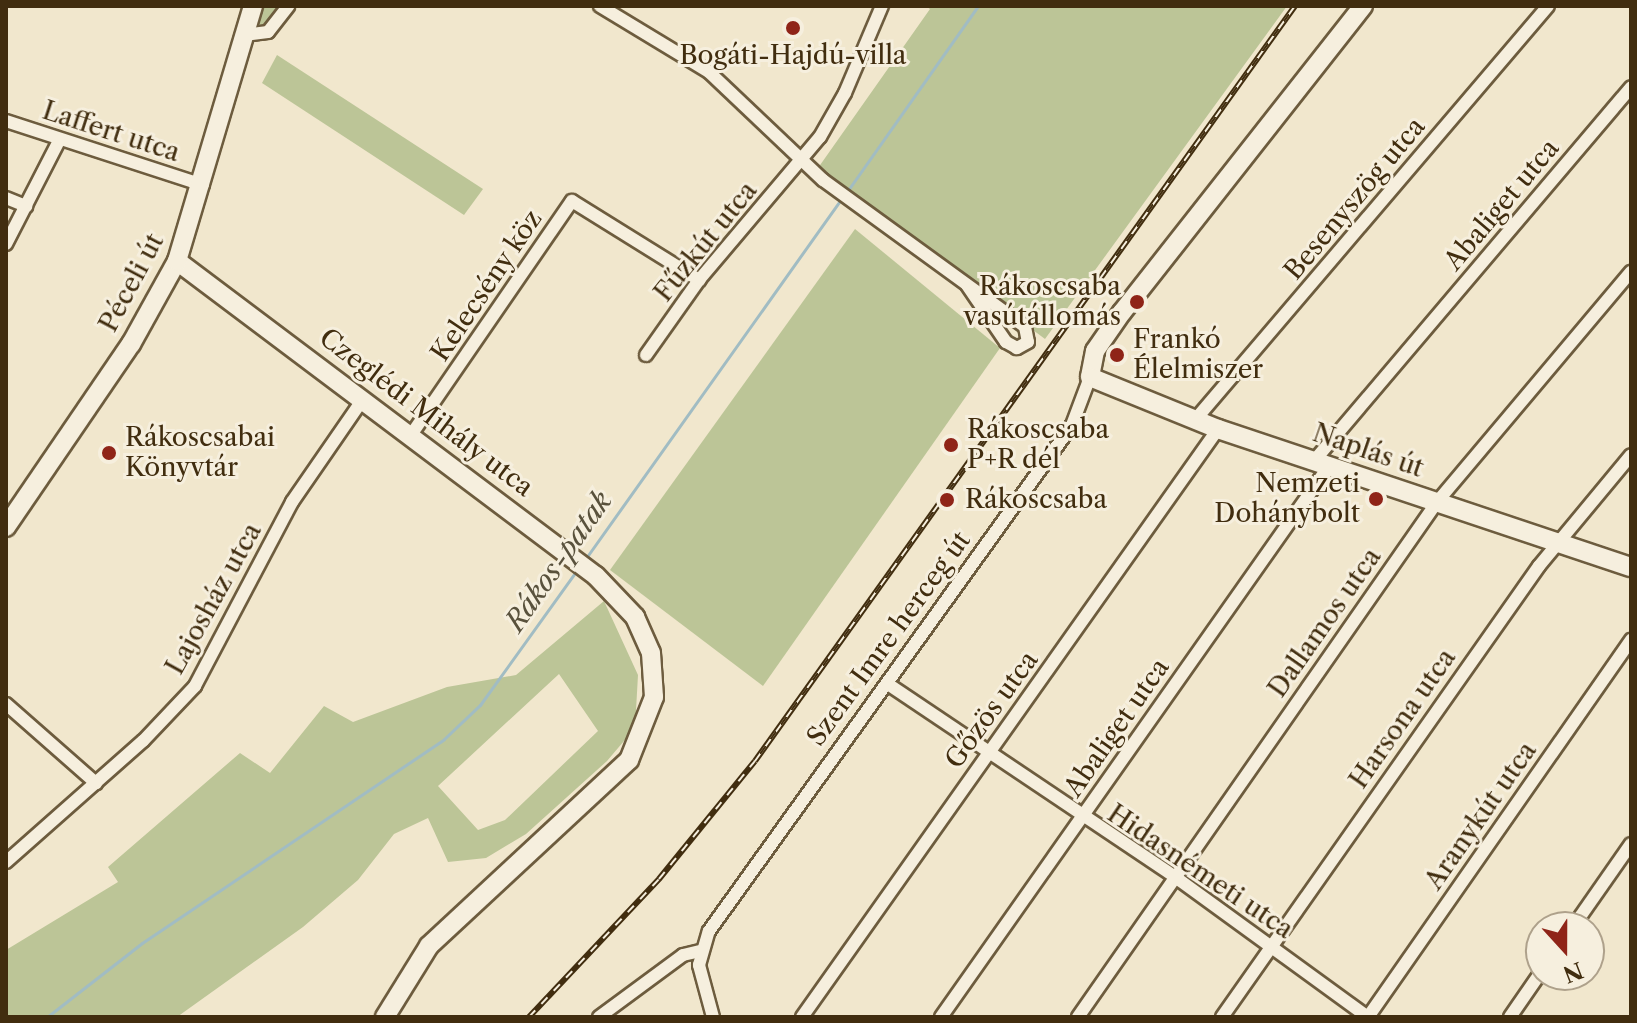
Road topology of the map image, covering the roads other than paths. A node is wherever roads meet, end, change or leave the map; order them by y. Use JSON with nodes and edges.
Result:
{"nodes":[{"id":1,"x":253,"y":6,"type":"edge"},
{"id":2,"x":288,"y":6,"type":"edge"},
{"id":3,"x":600,"y":6,"type":"edge"},
{"id":4,"x":882,"y":6,"type":"edge"},
{"id":5,"x":1363,"y":6,"type":"edge"},
{"id":6,"x":1548,"y":6,"type":"edge"},
{"id":7,"x":244,"y":35,"type":"junction"},
{"id":8,"x":1631,"y":87,"type":"edge"},
{"id":9,"x":6,"y":121,"type":"edge"},
{"id":10,"x":59,"y":141,"type":"junction"},
{"id":11,"x":803,"y":159,"type":"junction"},
{"id":12,"x":203,"y":185,"type":"junction"},
{"id":13,"x":6,"y":198,"type":"edge"},
{"id":14,"x":26,"y":206,"type":"junction"},
{"id":15,"x":6,"y":244,"type":"edge"},
{"id":16,"x":177,"y":261,"type":"junction"},
{"id":17,"x":1631,"y":272,"type":"edge"},
{"id":18,"x":699,"y":280,"type":"junction"},
{"id":19,"x":967,"y":285,"type":"junction"},
{"id":20,"x":646,"y":355,"type":"dead end"},
{"id":21,"x":1090,"y":377,"type":"junction"},
{"id":22,"x":363,"y":399,"type":"junction"},
{"id":23,"x":1195,"y":420,"type":"junction"},
{"id":24,"x":1218,"y":429,"type":"junction"},
{"id":25,"x":411,"y":435,"type":"junction"},
{"id":26,"x":1631,"y":455,"type":"edge"},
{"id":27,"x":1322,"y":463,"type":"junction"},
{"id":28,"x":1437,"y":502,"type":"junction"},
{"id":29,"x":6,"y":527,"type":"edge"},
{"id":30,"x":1556,"y":542,"type":"junction"},
{"id":31,"x":1631,"y":567,"type":"edge"},
{"id":32,"x":1631,"y":640,"type":"edge"},
{"id":33,"x":888,"y":684,"type":"junction"},
{"id":34,"x":6,"y":704,"type":"edge"},
{"id":35,"x":989,"y":752,"type":"junction"},
{"id":36,"x":96,"y":783,"type":"junction"},
{"id":37,"x":1080,"y":818,"type":"junction"},
{"id":38,"x":1631,"y":844,"type":"edge"},
{"id":39,"x":6,"y":862,"type":"edge"},
{"id":40,"x":1175,"y":877,"type":"junction"},
{"id":41,"x":1584,"y":911,"type":"edge"},
{"id":42,"x":1272,"y":947,"type":"junction"},
{"id":43,"x":700,"y":951,"type":"junction"},
{"id":44,"x":1528,"y":991,"type":"edge"},
{"id":45,"x":385,"y":1017,"type":"edge"},
{"id":46,"x":599,"y":1017,"type":"edge"},
{"id":47,"x":713,"y":1017,"type":"edge"},
{"id":48,"x":802,"y":1017,"type":"edge"},
{"id":49,"x":941,"y":1017,"type":"edge"},
{"id":50,"x":1078,"y":1017,"type":"edge"},
{"id":51,"x":1222,"y":1017,"type":"edge"},
{"id":52,"x":1368,"y":1017,"type":"edge"},
{"id":53,"x":1510,"y":1017,"type":"edge"}],
"edges":[{"from":1,"to":7,"type":"main road","name":"Péceli út"},
{"from":2,"to":7,"type":"street"},
{"from":3,"to":11,"type":"street"},
{"from":4,"to":11,"type":"street","name":"Fűzkút utca"},
{"from":5,"to":21,"type":"main road","name":"Szent Imre herceg út"},
{"from":6,"to":23,"type":"street","name":"Besenyszög utca"},
{"from":7,"to":12,"type":"main road","name":"Péceli út"},
{"from":8,"to":27,"type":"street","name":"Abaliget utca"},
{"from":9,"to":10,"type":"street","name":"Laffert utca"},
{"from":10,"to":12,"type":"street","name":"Laffert utca"},
{"from":10,"to":14,"type":"street"},
{"from":11,"to":18,"type":"street","name":"Fűzkút utca"},
{"from":11,"to":19,"type":"street"},
{"from":12,"to":16,"type":"main road","name":"Péceli út"},
{"from":13,"to":14,"type":"street"},
{"from":14,"to":15,"type":"street"},
{"from":16,"to":22,"type":"main road","name":"Czeglédi Mihály utca"},
{"from":16,"to":29,"type":"main road","name":"Péceli út"},
{"from":17,"to":28,"type":"street","name":"Dallamos utca"},
{"from":18,"to":20,"type":"street","name":"Fűzkút utca"},
{"from":18,"to":25,"type":"street","name":"Kelecsény köz"},
{"from":19,"to":19,"type":"street"},
{"from":21,"to":23,"type":"main road","name":"Naplás út"},
{"from":21,"to":33,"type":"street","name":"Szent Imre herceg út"},
{"from":22,"to":25,"type":"main road","name":"Czeglédi Mihály utca"},
{"from":22,"to":36,"type":"street","name":"Lajosház utca"},
{"from":23,"to":24,"type":"main road","name":"Naplás út"},
{"from":24,"to":27,"type":"main road","name":"Naplás út"},
{"from":24,"to":35,"type":"street","name":"Gőzös utca"},
{"from":25,"to":45,"type":"main road","name":"Czeglédi Mihály utca"},
{"from":26,"to":30,"type":"street","name":"Harsona utca"},
{"from":27,"to":28,"type":"main road","name":"Naplás út"},
{"from":27,"to":37,"type":"street","name":"Abaliget utca"},
{"from":28,"to":30,"type":"main road","name":"Naplás út"},
{"from":28,"to":40,"type":"street","name":"Dallamos utca"},
{"from":30,"to":31,"type":"main road","name":"Naplás út"},
{"from":30,"to":42,"type":"street","name":"Harsona utca"},
{"from":32,"to":52,"type":"street","name":"Aranykút utca"},
{"from":33,"to":35,"type":"street","name":"Hidasnémeti utca"},
{"from":33,"to":43,"type":"street","name":"Szent Imre herceg út"},
{"from":34,"to":36,"type":"street"},
{"from":35,"to":37,"type":"street","name":"Hidasnémeti utca"},
{"from":35,"to":48,"type":"street","name":"Gőzös utca"},
{"from":36,"to":39,"type":"street","name":"Lajosház utca"},
{"from":37,"to":40,"type":"street","name":"Hidasnémeti utca"},
{"from":37,"to":49,"type":"street","name":"Abaliget utca"},
{"from":38,"to":41,"type":"street"},
{"from":40,"to":42,"type":"street","name":"Hidasnémeti utca"},
{"from":40,"to":50,"type":"street","name":"Dallamos utca"},
{"from":42,"to":51,"type":"street","name":"Harsona utca"},
{"from":42,"to":52,"type":"street","name":"Hidasnémeti utca"},
{"from":43,"to":46,"type":"street"},
{"from":43,"to":47,"type":"street"},
{"from":44,"to":53,"type":"street"}]}
